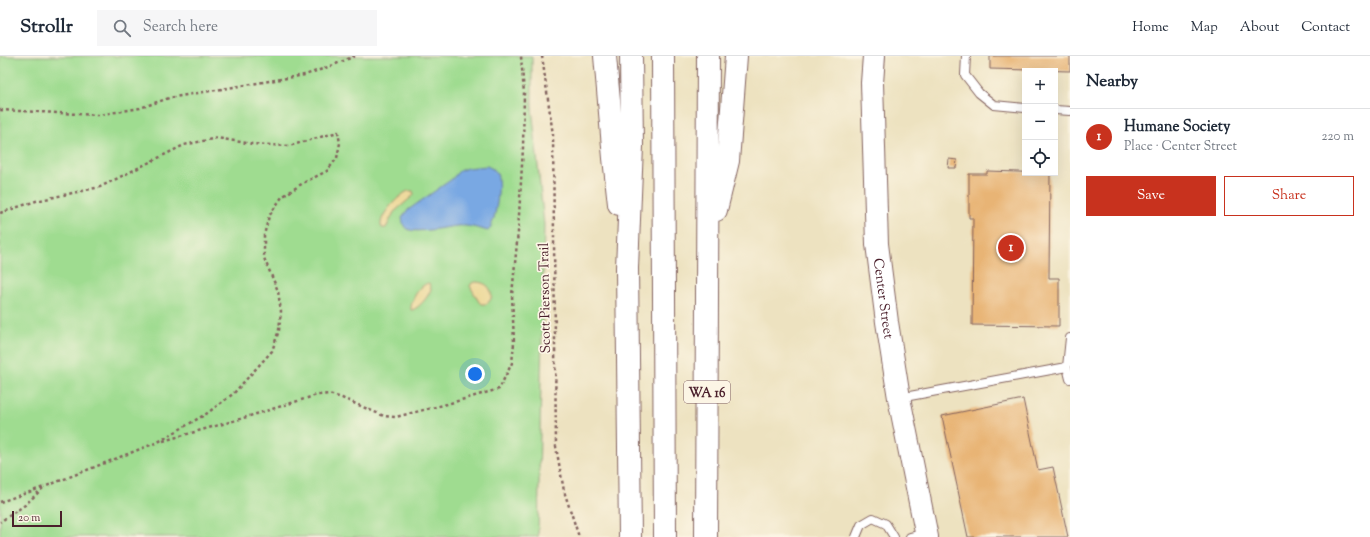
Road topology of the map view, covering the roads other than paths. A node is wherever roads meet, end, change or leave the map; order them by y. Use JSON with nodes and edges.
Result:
{"nodes":[{"id":1,"x":605,"y":56,"type":"edge"},
{"id":2,"x":631,"y":56,"type":"edge"},
{"id":3,"x":662,"y":56,"type":"edge"},
{"id":4,"x":708,"y":56,"type":"edge"},
{"id":5,"x":736,"y":56,"type":"edge"},
{"id":6,"x":874,"y":56,"type":"edge"},
{"id":7,"x":966,"y":56,"type":"edge"},
{"id":8,"x":1022,"y":108,"type":"edge"},
{"id":9,"x":1058,"y":110,"type":"edge"},
{"id":10,"x":1070,"y":111,"type":"edge"},
{"id":11,"x":708,"y":247,"type":"junction"},
{"id":12,"x":628,"y":268,"type":"junction"},
{"id":13,"x":1070,"y":338,"type":"edge"},
{"id":14,"x":1067,"y":367,"type":"junction"},
{"id":15,"x":1070,"y":379,"type":"edge"},
{"id":16,"x":899,"y":398,"type":"junction"},
{"id":17,"x":921,"y":536,"type":"edge"},
{"id":18,"x":630,"y":537,"type":"edge"},
{"id":19,"x":665,"y":537,"type":"edge"},
{"id":20,"x":706,"y":537,"type":"edge"},
{"id":21,"x":856,"y":537,"type":"edge"},
{"id":22,"x":894,"y":537,"type":"edge"}],
"edges":[{"from":1,"to":12,"type":"main road"},
{"from":2,"to":12,"type":"main road"},
{"from":3,"to":19,"type":"main road"},
{"from":4,"to":11,"type":"main road","number":"WA 16"},
{"from":5,"to":11,"type":"main road"},
{"from":6,"to":16,"type":"main road","name":"Center Street"},
{"from":7,"to":8,"type":"lane"},
{"from":9,"to":10,"type":"lane"},
{"from":11,"to":20,"type":"main road","number":"WA 16"},
{"from":12,"to":18,"type":"main road"},
{"from":13,"to":14,"type":"lane"},
{"from":14,"to":15,"type":"lane"},
{"from":14,"to":16,"type":"lane"},
{"from":16,"to":17,"type":"main road","name":"Center Street"},
{"from":21,"to":22,"type":"lane"}]}
